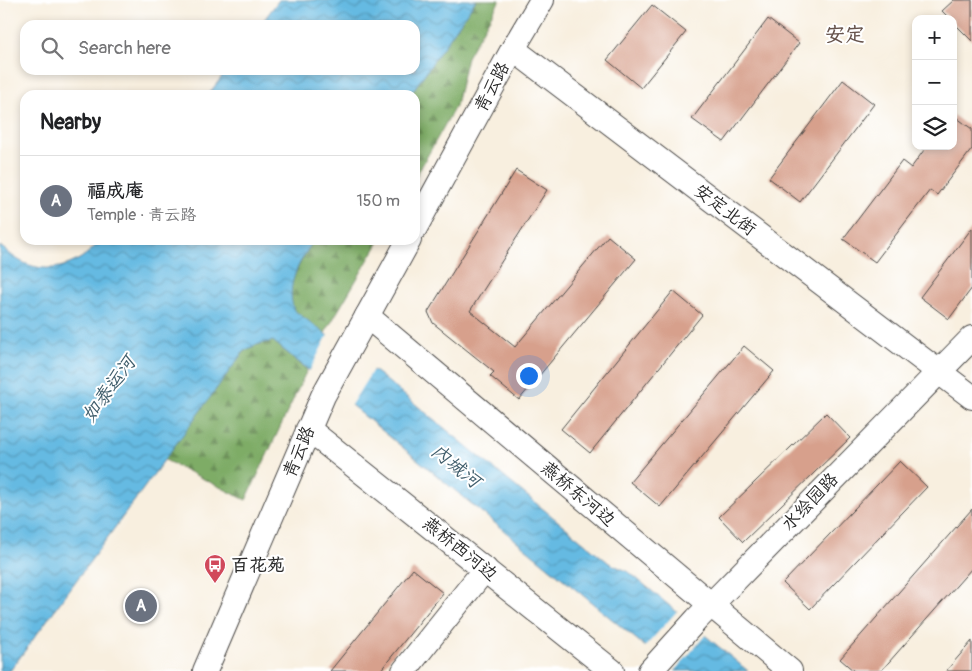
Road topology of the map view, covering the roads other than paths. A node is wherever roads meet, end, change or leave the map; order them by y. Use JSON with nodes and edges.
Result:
{"nodes":[{"id":1,"x":542,"y":0,"type":"edge"},
{"id":2,"x":513,"y":49,"type":"junction"},
{"id":3,"x":420,"y":219,"type":"edge"},
{"id":4,"x":406,"y":245,"type":"edge"},
{"id":5,"x":367,"y":316,"type":"junction"},
{"id":6,"x":972,"y":338,"type":"edge"},
{"id":7,"x":938,"y":371,"type":"junction"},
{"id":8,"x":972,"y":397,"type":"edge"},
{"id":9,"x":308,"y":428,"type":"junction"},
{"id":10,"x":485,"y":569,"type":"junction"},
{"id":11,"x":704,"y":612,"type":"junction"},
{"id":12,"x":651,"y":670,"type":"edge"},
{"id":13,"x":205,"y":671,"type":"edge"},
{"id":14,"x":404,"y":671,"type":"edge"},
{"id":15,"x":612,"y":671,"type":"edge"},
{"id":16,"x":790,"y":671,"type":"edge"}],
"edges":[{"from":1,"to":2,"type":"street","name":"青云路"},
{"from":2,"to":3,"type":"street","name":"青云路"},
{"from":2,"to":7,"type":"street","name":"安定北街"},
{"from":4,"to":5,"type":"street","name":"青云路"},
{"from":5,"to":9,"type":"street","name":"青云路"},
{"from":5,"to":11,"type":"street","name":"燕桥东河边"},
{"from":6,"to":7,"type":"street","name":"水绘园路"},
{"from":7,"to":8,"type":"street","name":"安定北街"},
{"from":7,"to":11,"type":"street","name":"水绘园路"},
{"from":9,"to":10,"type":"street","name":"燕桥西河边"},
{"from":9,"to":13,"type":"street","name":"青云路"},
{"from":10,"to":14,"type":"street"},
{"from":10,"to":15,"type":"street","name":"燕桥西河边"},
{"from":11,"to":12,"type":"street","name":"水绘园路"},
{"from":11,"to":16,"type":"street","name":"燕桥东河边"}]}
